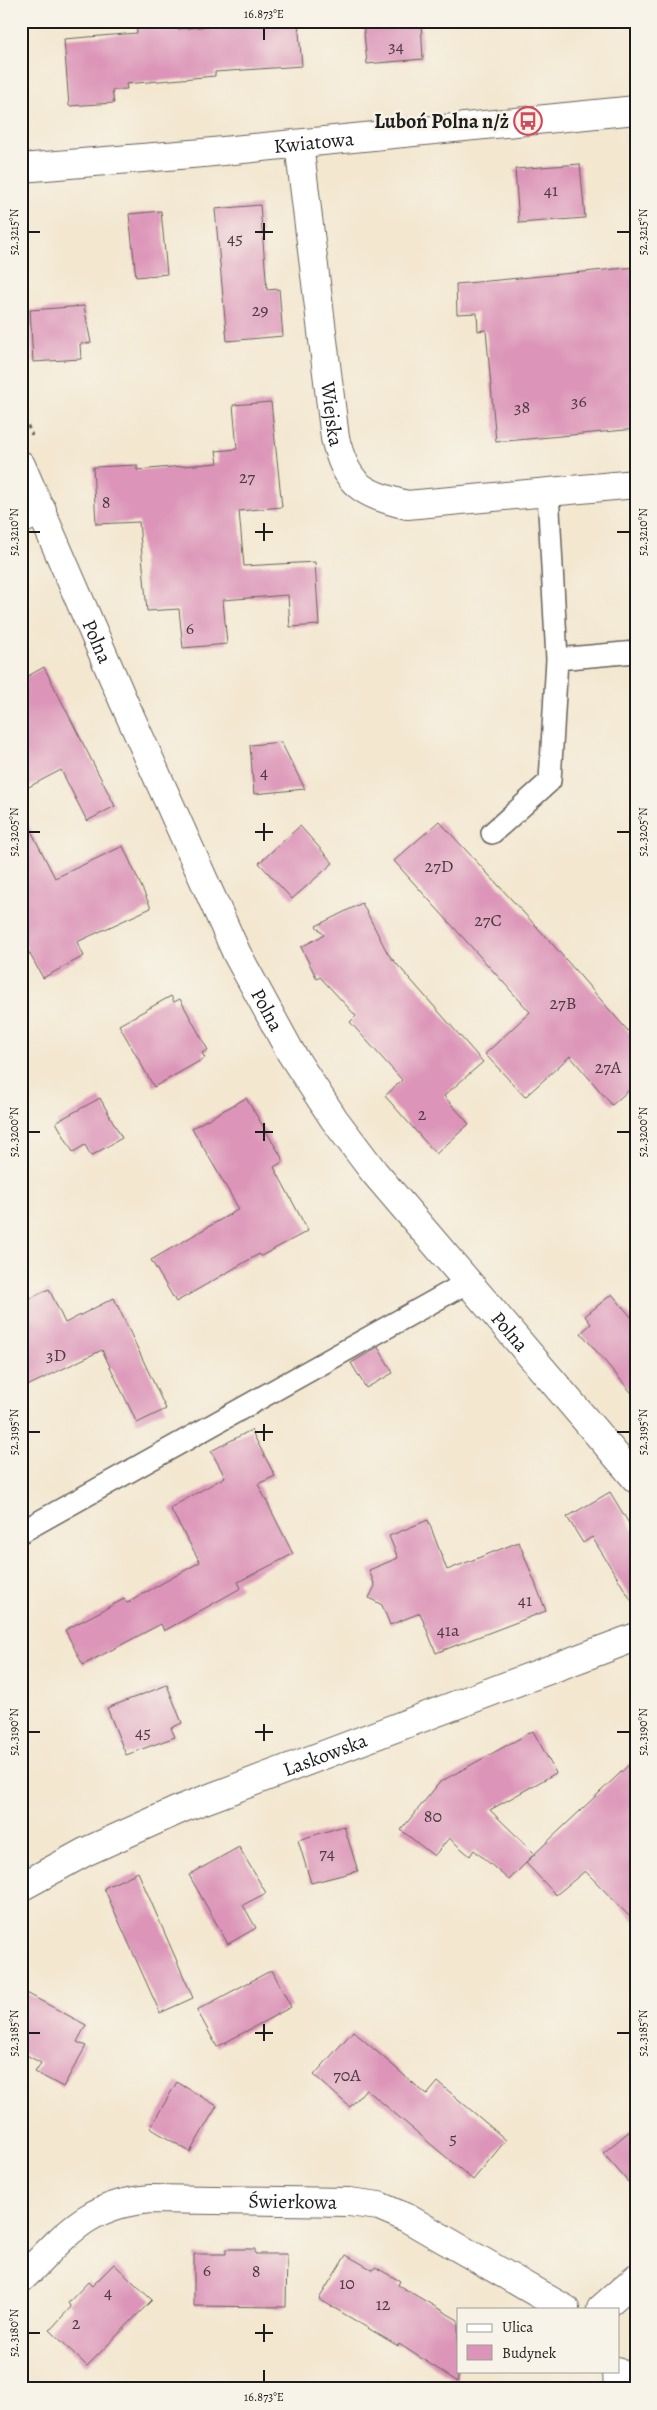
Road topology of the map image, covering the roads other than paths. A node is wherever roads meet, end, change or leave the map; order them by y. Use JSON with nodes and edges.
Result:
{"nodes":[{"id":1,"x":636,"y":110,"type":"edge"},
{"id":2,"x":298,"y":144,"type":"junction"},
{"id":3,"x":21,"y":168,"type":"edge"},
{"id":4,"x":29,"y":454,"type":"edge"},
{"id":5,"x":636,"y":484,"type":"edge"},
{"id":6,"x":548,"y":492,"type":"junction"},
{"id":7,"x":32,"y":515,"type":"edge"},
{"id":8,"x":636,"y":652,"type":"edge"},
{"id":9,"x":557,"y":659,"type":"junction"},
{"id":10,"x":492,"y":833,"type":"dead end"},
{"id":11,"x":468,"y":1282,"type":"junction"},
{"id":12,"x":636,"y":1479,"type":"edge"},
{"id":13,"x":21,"y":1532,"type":"edge"},
{"id":14,"x":636,"y":1637,"type":"edge"},
{"id":15,"x":21,"y":1887,"type":"edge"},
{"id":16,"x":636,"y":2278,"type":"edge"},
{"id":17,"x":21,"y":2279,"type":"edge"},
{"id":18,"x":563,"y":2308,"type":"edge"},
{"id":19,"x":602,"y":2308,"type":"edge"},
{"id":20,"x":617,"y":2372,"type":"edge"},
{"id":21,"x":618,"y":2389,"type":"edge"}],
"edges":[{"from":1,"to":2,"type":"street","name":"Kwiatowa"},
{"from":2,"to":3,"type":"street","name":"Kwiatowa"},
{"from":2,"to":6,"type":"street","name":"Wiejska"},
{"from":4,"to":7,"type":"street","name":"Polna"},
{"from":5,"to":6,"type":"street","name":"Wiejska"},
{"from":6,"to":9,"type":"lane"},
{"from":7,"to":11,"type":"street","name":"Polna"},
{"from":8,"to":9,"type":"lane"},
{"from":9,"to":10,"type":"lane"},
{"from":11,"to":12,"type":"street","name":"Polna"},
{"from":11,"to":13,"type":"lane"},
{"from":14,"to":15,"type":"street","name":"Laskowska"},
{"from":16,"to":19,"type":"street"},
{"from":17,"to":18,"type":"street","name":"Świerkowa"},
{"from":20,"to":21,"type":"street"}]}
